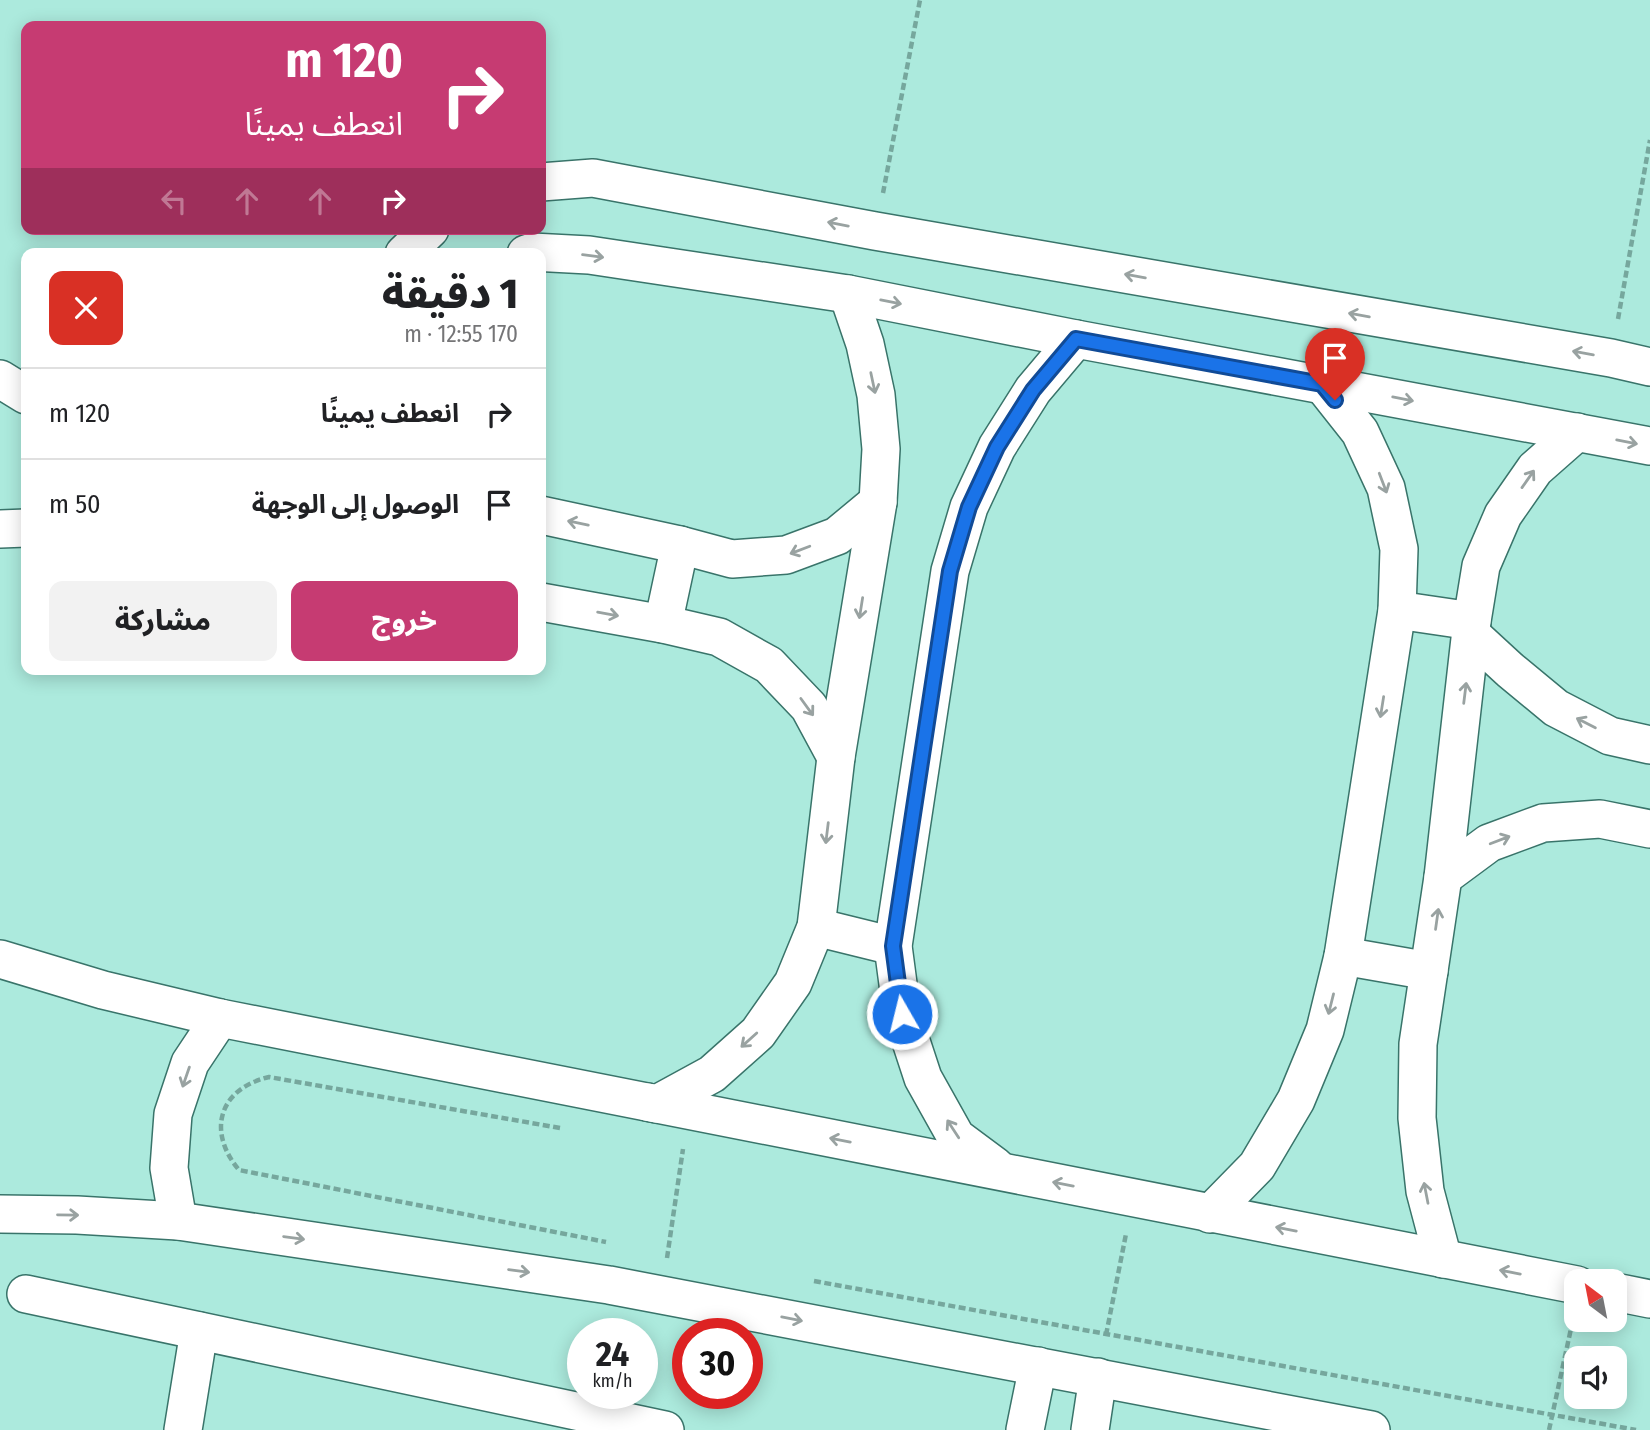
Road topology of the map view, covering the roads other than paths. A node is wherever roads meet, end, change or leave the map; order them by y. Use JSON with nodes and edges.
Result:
{"nodes":[{"id":1,"x":546,"y":182,"type":"edge"},
{"id":2,"x":424,"y":235,"type":"edge"},
{"id":3,"x":410,"y":248,"type":"edge"},
{"id":4,"x":546,"y":253,"type":"edge"},
{"id":5,"x":848,"y":293,"type":"junction"},
{"id":6,"x":1076,"y":339,"type":"junction"},
{"id":7,"x":1650,"y":367,"type":"edge"},
{"id":8,"x":0,"y":379,"type":"edge"},
{"id":9,"x":1322,"y":384,"type":"junction"},
{"id":10,"x":21,"y":392,"type":"edge"},
{"id":11,"x":1577,"y":432,"type":"junction"},
{"id":12,"x":1650,"y":446,"type":"edge"},
{"id":13,"x":878,"y":502,"type":"junction"},
{"id":14,"x":546,"y":516,"type":"edge"},
{"id":15,"x":21,"y":528,"type":"edge"},
{"id":16,"x":0,"y":529,"type":"edge"},
{"id":17,"x":680,"y":545,"type":"junction"},
{"id":18,"x":546,"y":603,"type":"edge"},
{"id":19,"x":1397,"y":610,"type":"junction"},
{"id":20,"x":663,"y":624,"type":"junction"},
{"id":21,"x":1472,"y":628,"type":"junction"},
{"id":22,"x":1650,"y":745,"type":"edge"},
{"id":23,"x":836,"y":757,"type":"junction"},
{"id":24,"x":1650,"y":829,"type":"edge"},
{"id":25,"x":1443,"y":877,"type":"junction"},
{"id":26,"x":816,"y":927,"type":"junction"},
{"id":27,"x":893,"y":946,"type":"junction"},
{"id":28,"x":1343,"y":956,"type":"junction"},
{"id":29,"x":0,"y":959,"type":"edge"},
{"id":30,"x":1429,"y":971,"type":"junction"},
{"id":31,"x":220,"y":1018,"type":"junction"},
{"id":32,"x":604,"y":1094,"type":"junction"},
{"id":33,"x":1004,"y":1173,"type":"junction"},
{"id":34,"x":1210,"y":1213,"type":"junction"},
{"id":35,"x":0,"y":1214,"type":"edge"},
{"id":36,"x":178,"y":1221,"type":"junction"},
{"id":37,"x":1443,"y":1259,"type":"junction"},
{"id":38,"x":26,"y":1294,"type":"dead end"},
{"id":39,"x":1564,"y":1295,"type":"edge"},
{"id":40,"x":1628,"y":1295,"type":"edge"},
{"id":41,"x":1650,"y":1299,"type":"edge"},
{"id":42,"x":199,"y":1331,"type":"junction"},
{"id":43,"x":1038,"y":1366,"type":"junction"},
{"id":44,"x":1098,"y":1377,"type":"junction"},
{"id":45,"x":628,"y":1426,"type":"edge"},
{"id":46,"x":183,"y":1430,"type":"edge"},
{"id":47,"x":665,"y":1430,"type":"edge"},
{"id":48,"x":1025,"y":1430,"type":"edge"},
{"id":49,"x":1090,"y":1430,"type":"edge"},
{"id":50,"x":1371,"y":1430,"type":"edge"}],
"edges":[{"from":7,"to":1,"type":"street","one_way":true},
{"from":2,"to":3,"type":"street"},
{"from":4,"to":5,"type":"street","one_way":true},
{"from":5,"to":6,"type":"street","one_way":true},
{"from":5,"to":13,"type":"street","one_way":true},
{"from":6,"to":9,"type":"street"},
{"from":6,"to":27,"type":"street"},
{"from":8,"to":10,"type":"street"},
{"from":9,"to":11,"type":"street","one_way":true},
{"from":9,"to":19,"type":"street","one_way":true},
{"from":11,"to":12,"type":"street","one_way":true},
{"from":21,"to":11,"type":"street","one_way":true},
{"from":13,"to":17,"type":"street","one_way":true},
{"from":13,"to":23,"type":"street","one_way":true},
{"from":17,"to":14,"type":"street","one_way":true},
{"from":15,"to":16,"type":"street"},
{"from":17,"to":20,"type":"street"},
{"from":18,"to":20,"type":"street","one_way":true},
{"from":19,"to":21,"type":"street"},
{"from":19,"to":28,"type":"street","one_way":true},
{"from":20,"to":23,"type":"street","one_way":true},
{"from":22,"to":21,"type":"street","one_way":true},
{"from":25,"to":21,"type":"street","one_way":true},
{"from":23,"to":26,"type":"street","one_way":true},
{"from":25,"to":24,"type":"street","one_way":true},
{"from":30,"to":25,"type":"street","one_way":true},
{"from":26,"to":27,"type":"street"},
{"from":26,"to":32,"type":"street","one_way":true},
{"from":33,"to":27,"type":"street","one_way":true},
{"from":28,"to":30,"type":"street"},
{"from":28,"to":34,"type":"street","one_way":true},
{"from":29,"to":31,"type":"street"},
{"from":37,"to":30,"type":"street","one_way":true},
{"from":31,"to":32,"type":"street"},
{"from":31,"to":36,"type":"street","one_way":true},
{"from":33,"to":32,"type":"street","one_way":true},
{"from":34,"to":33,"type":"street","one_way":true},
{"from":37,"to":34,"type":"street","one_way":true},
{"from":35,"to":36,"type":"street","one_way":true},
{"from":36,"to":43,"type":"street","one_way":true},
{"from":39,"to":37,"type":"street","one_way":true},
{"from":38,"to":42,"type":"street"},
{"from":40,"to":41,"type":"street"},
{"from":42,"to":45,"type":"street"},
{"from":42,"to":46,"type":"street"},
{"from":43,"to":44,"type":"street"},
{"from":43,"to":48,"type":"street"},
{"from":44,"to":49,"type":"street"},
{"from":44,"to":50,"type":"street"},
{"from":45,"to":47,"type":"street"}]}
